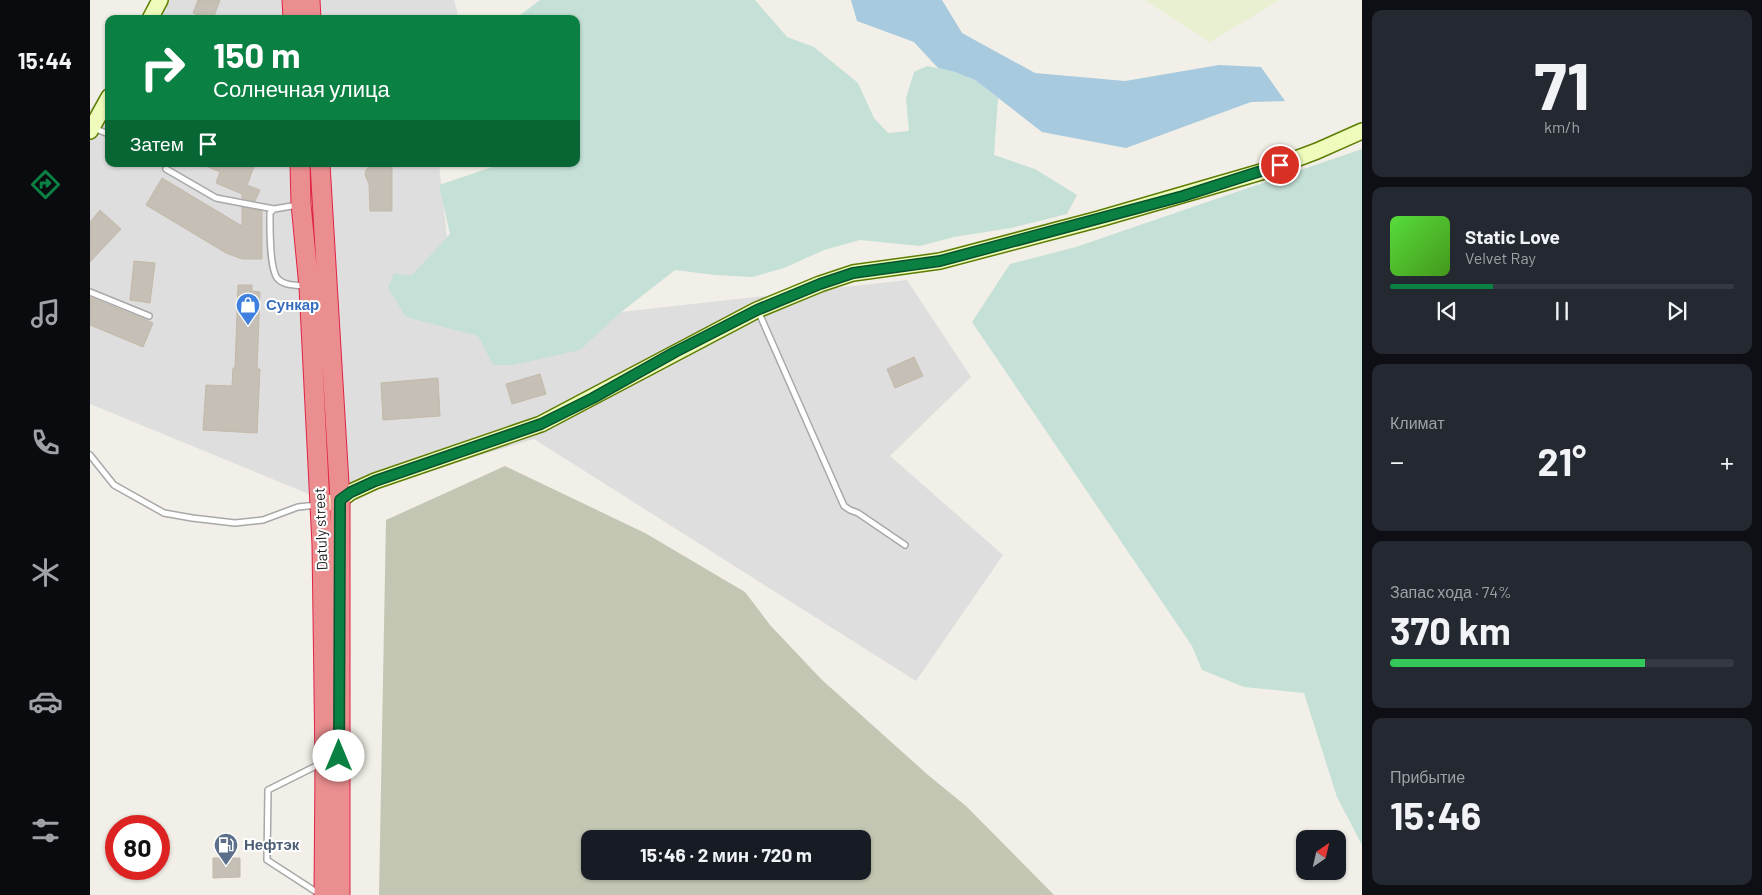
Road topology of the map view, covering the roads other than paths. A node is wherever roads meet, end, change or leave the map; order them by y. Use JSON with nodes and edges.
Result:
{"nodes":[{"id":1,"x":160,"y":0,"type":"edge"},
{"id":2,"x":292,"y":0,"type":"edge"},
{"id":3,"x":310,"y":0,"type":"edge"},
{"id":4,"x":152,"y":15,"type":"edge"},
{"id":5,"x":293,"y":15,"type":"edge"},
{"id":6,"x":311,"y":15,"type":"edge"},
{"id":7,"x":105,"y":104,"type":"edge"},
{"id":8,"x":91,"y":129,"type":"edge"},
{"id":9,"x":1362,"y":131,"type":"edge"},
{"id":10,"x":105,"y":133,"type":"edge"},
{"id":11,"x":300,"y":167,"type":"edge"},
{"id":12,"x":320,"y":167,"type":"edge"},
{"id":13,"x":166,"y":169,"type":"dead end"},
{"id":14,"x":301,"y":204,"type":"junction"},
{"id":15,"x":274,"y":209,"type":"junction"},
{"id":16,"x":309,"y":286,"type":"junction"},
{"id":17,"x":90,"y":292,"type":"edge"},
{"id":18,"x":757,"y":310,"type":"junction"},
{"id":19,"x":149,"y":316,"type":"dead end"},
{"id":20,"x":90,"y":455,"type":"edge"},
{"id":21,"x":340,"y":500,"type":"junction"},
{"id":22,"x":320,"y":505,"type":"junction"},
{"id":23,"x":906,"y":545,"type":"dead end"},
{"id":24,"x":325,"y":762,"type":"junction"},
{"id":25,"x":322,"y":895,"type":"edge"},
{"id":26,"x":340,"y":895,"type":"edge"}],
"edges":[{"from":1,"to":4,"type":"street"},
{"from":2,"to":5,"type":"highway"},
{"from":3,"to":6,"type":"highway"},
{"from":7,"to":8,"type":"street"},
{"from":8,"to":10,"type":"lane"},
{"from":9,"to":18,"type":"street"},
{"from":11,"to":14,"type":"highway","name":"Datuly street"},
{"from":12,"to":21,"type":"highway","name":"Datuly street"},
{"from":13,"to":15,"type":"lane"},
{"from":14,"to":15,"type":"lane"},
{"from":14,"to":16,"type":"highway","name":"Datuly street"},
{"from":15,"to":16,"type":"lane"},
{"from":16,"to":22,"type":"highway","name":"Datuly street"},
{"from":17,"to":19,"type":"lane"},
{"from":18,"to":21,"type":"street"},
{"from":18,"to":23,"type":"lane"},
{"from":20,"to":22,"type":"lane"},
{"from":21,"to":22,"type":"street"},
{"from":21,"to":26,"type":"highway","name":"Datuly street"},
{"from":22,"to":24,"type":"highway","name":"Datuly street"},
{"from":24,"to":25,"type":"highway","name":"Datuly street"},
{"from":24,"to":25,"type":"lane"}]}
